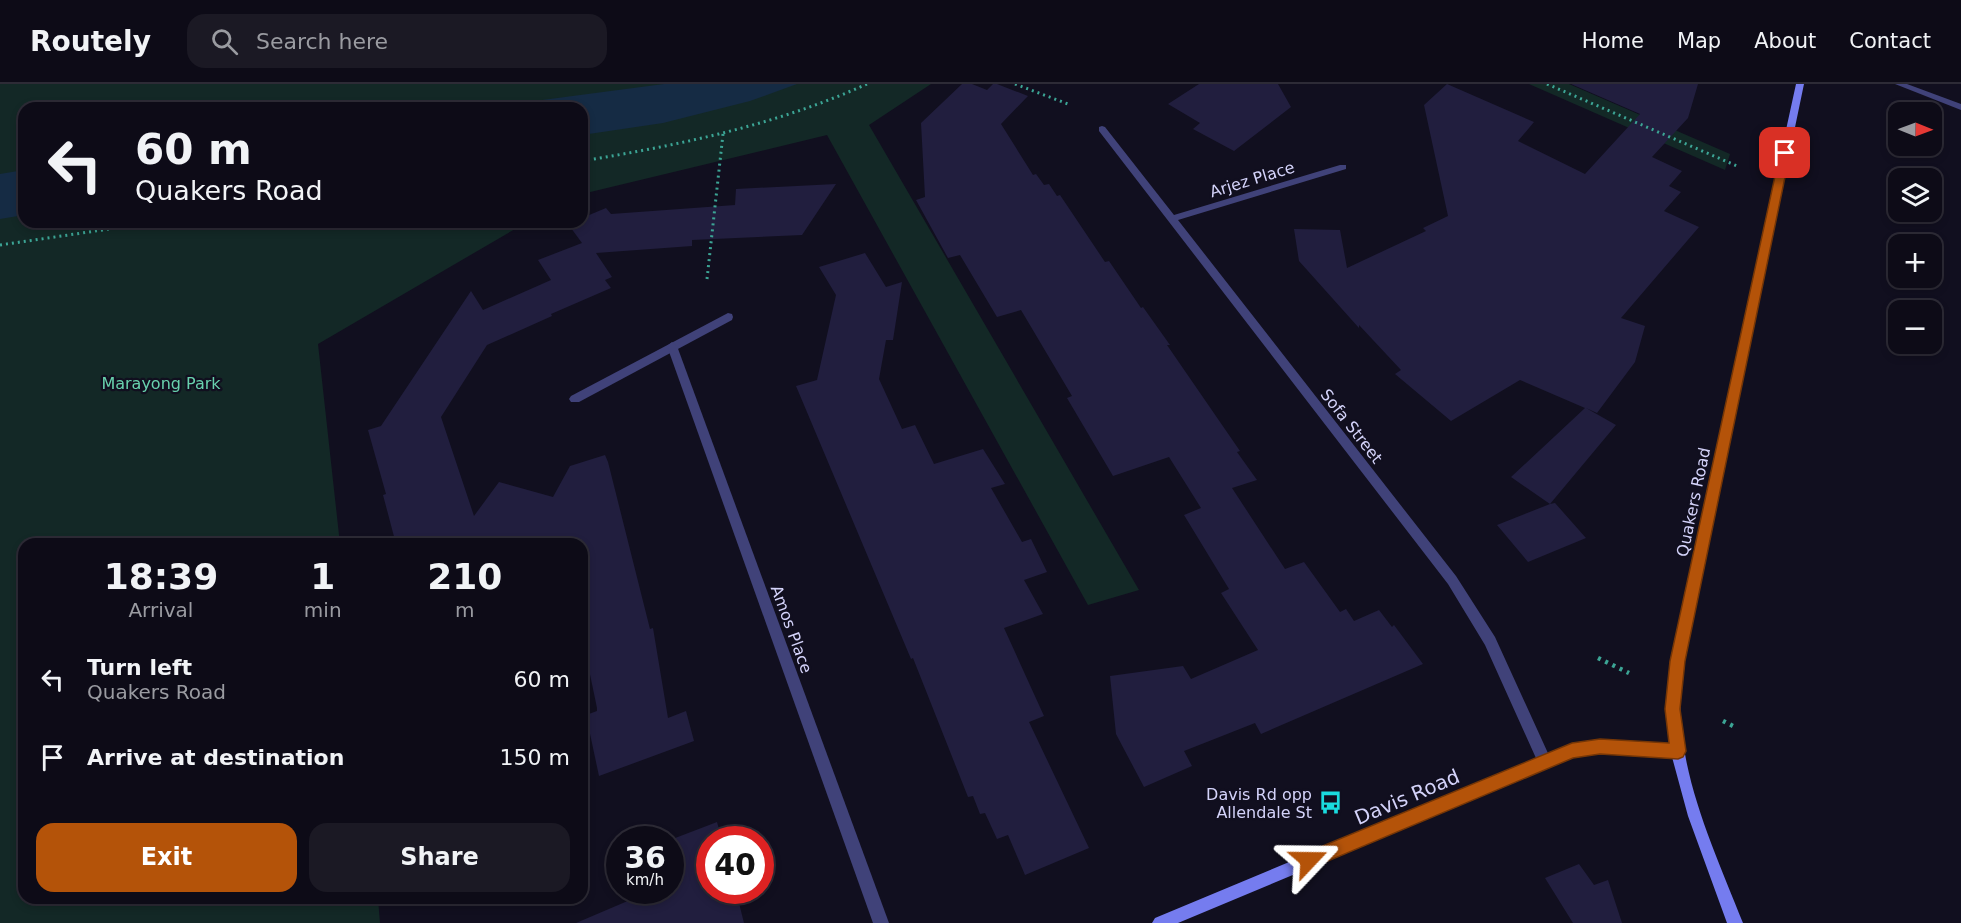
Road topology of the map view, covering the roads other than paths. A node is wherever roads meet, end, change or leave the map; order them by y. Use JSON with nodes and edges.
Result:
{"nodes":[{"id":1,"x":1800,"y":84,"type":"edge"},
{"id":2,"x":1899,"y":84,"type":"edge"},
{"id":3,"x":1961,"y":107,"type":"edge"},
{"id":4,"x":1102,"y":129,"type":"dead end"},
{"id":5,"x":1343,"y":167,"type":"dead end"},
{"id":6,"x":1170,"y":219,"type":"junction"},
{"id":7,"x":728,"y":317,"type":"dead end"},
{"id":8,"x":672,"y":346,"type":"junction"},
{"id":9,"x":575,"y":399,"type":"dead end"},
{"id":10,"x":1678,"y":751,"type":"junction"},
{"id":11,"x":1545,"y":762,"type":"junction"},
{"id":12,"x":881,"y":923,"type":"edge"},
{"id":13,"x":1160,"y":923,"type":"edge"},
{"id":14,"x":1735,"y":923,"type":"edge"}],
"edges":[{"from":1,"to":10,"type":"main road","name":"Quakers Road"},
{"from":2,"to":3,"type":"street"},
{"from":4,"to":6,"type":"street","name":"Sofa Street"},
{"from":5,"to":6,"type":"street","name":"Arjez Place"},
{"from":6,"to":11,"type":"street","name":"Sofa Street"},
{"from":7,"to":8,"type":"street"},
{"from":8,"to":9,"type":"street"},
{"from":8,"to":12,"type":"street","name":"Amos Place"},
{"from":10,"to":11,"type":"main road","name":"Davis Road"},
{"from":10,"to":14,"type":"main road","name":"Quakers Road"},
{"from":11,"to":13,"type":"main road","name":"Davis Road"}]}
